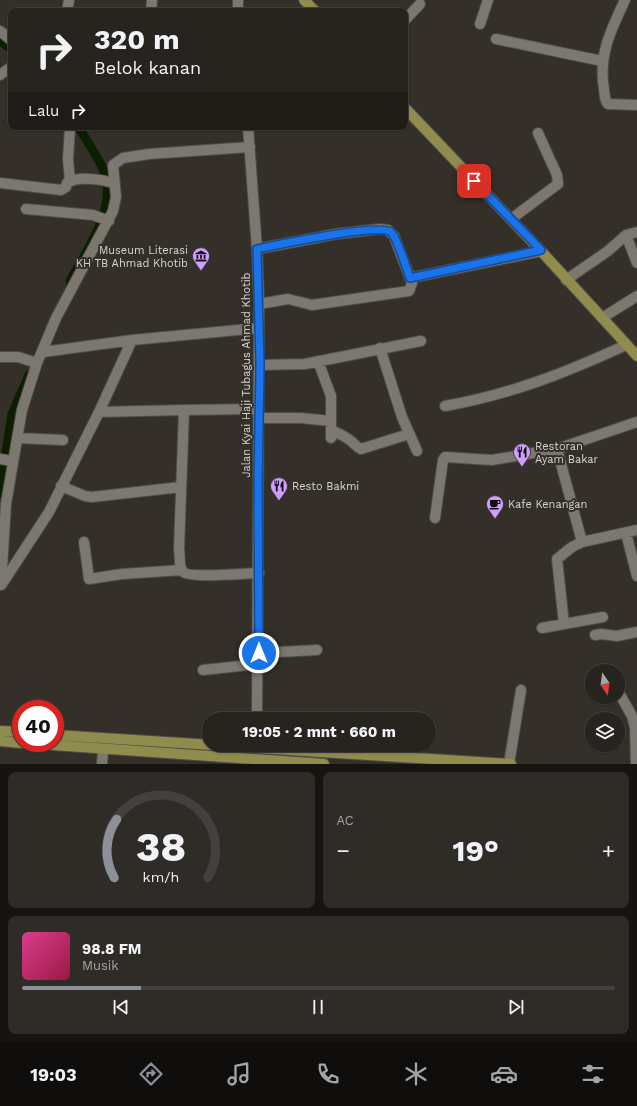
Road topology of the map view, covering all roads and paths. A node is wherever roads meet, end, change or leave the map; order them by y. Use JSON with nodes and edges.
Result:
{"nodes":[{"id":1,"x":304,"y":0,"type":"edge"},
{"id":2,"x":488,"y":0,"type":"edge"},
{"id":3,"x":624,"y":0,"type":"edge"},
{"id":4,"x":420,"y":4,"type":"dead end"},
{"id":5,"x":312,"y":8,"type":"edge"},
{"id":6,"x":408,"y":17,"type":"edge"},
{"id":7,"x":480,"y":24,"type":"dead end"},
{"id":8,"x":0,"y":31,"type":"edge"},
{"id":9,"x":8,"y":38,"type":"edge"},
{"id":10,"x":496,"y":39,"type":"dead end"},
{"id":11,"x":602,"y":61,"type":"junction"},
{"id":12,"x":637,"y":105,"type":"edge"},
{"id":13,"x":408,"y":111,"type":"edge"},
{"id":14,"x":70,"y":130,"type":"edge"},
{"id":15,"x":248,"y":130,"type":"edge"},
{"id":16,"x":538,"y":134,"type":"dead end"},
{"id":17,"x":250,"y":147,"type":"junction"},
{"id":18,"x":70,"y":181,"type":"junction"},
{"id":19,"x":111,"y":182,"type":"junction"},
{"id":20,"x":0,"y":183,"type":"edge"},
{"id":21,"x":26,"y":209,"type":"dead end"},
{"id":22,"x":106,"y":219,"type":"junction"},
{"id":23,"x":511,"y":219,"type":"junction"},
{"id":24,"x":637,"y":232,"type":"edge"},
{"id":25,"x":626,"y":235,"type":"junction"},
{"id":26,"x":257,"y":249,"type":"junction"},
{"id":27,"x":541,"y":250,"type":"junction"},
{"id":28,"x":637,"y":263,"type":"edge"},
{"id":29,"x":410,"y":278,"type":"junction"},
{"id":30,"x":566,"y":280,"type":"junction"},
{"id":31,"x":637,"y":296,"type":"edge"},
{"id":32,"x":259,"y":304,"type":"junction"},
{"id":33,"x":602,"y":318,"type":"junction"},
{"id":34,"x":258,"y":328,"type":"junction"},
{"id":35,"x":132,"y":340,"type":"junction"},
{"id":36,"x":422,"y":341,"type":"dead end"},
{"id":37,"x":626,"y":345,"type":"junction"},
{"id":38,"x":380,"y":348,"type":"junction"},
{"id":39,"x":43,"y":352,"type":"junction"},
{"id":40,"x":637,"y":356,"type":"edge"},
{"id":41,"x":0,"y":357,"type":"edge"},
{"id":42,"x":36,"y":362,"type":"junction"},
{"id":43,"x":318,"y":362,"type":"junction"},
{"id":44,"x":260,"y":365,"type":"junction"},
{"id":45,"x":445,"y":406,"type":"dead end"},
{"id":46,"x":184,"y":410,"type":"junction"},
{"id":47,"x":99,"y":412,"type":"junction"},
{"id":48,"x":259,"y":413,"type":"junction"},
{"id":49,"x":637,"y":422,"type":"edge"},
{"id":50,"x":331,"y":430,"type":"junction"},
{"id":51,"x":409,"y":434,"type":"junction"},
{"id":52,"x":16,"y":438,"type":"junction"},
{"id":53,"x":63,"y":440,"type":"dead end"},
{"id":54,"x":557,"y":449,"type":"junction"},
{"id":55,"x":417,"y":451,"type":"dead end"},
{"id":56,"x":6,"y":460,"type":"edge"},
{"id":57,"x":61,"y":486,"type":"junction"},
{"id":58,"x":181,"y":487,"type":"junction"},
{"id":59,"x":3,"y":504,"type":"edge"},
{"id":60,"x":435,"y":518,"type":"dead end"},
{"id":61,"x":637,"y":530,"type":"edge"},
{"id":62,"x":626,"y":533,"type":"junction"},
{"id":63,"x":84,"y":542,"type":"dead end"},
{"id":64,"x":582,"y":542,"type":"junction"},
{"id":65,"x":182,"y":570,"type":"junction"},
{"id":66,"x":259,"y":573,"type":"junction"},
{"id":67,"x":637,"y":576,"type":"edge"},
{"id":68,"x":1,"y":586,"type":"edge"},
{"id":69,"x":603,"y":618,"type":"dead end"},
{"id":70,"x":564,"y":624,"type":"junction"},
{"id":71,"x":542,"y":628,"type":"dead end"},
{"id":72,"x":637,"y":632,"type":"edge"},
{"id":73,"x":595,"y":635,"type":"dead end"},
{"id":74,"x":317,"y":650,"type":"dead end"},
{"id":75,"x":259,"y":658,"type":"junction"},
{"id":76,"x":203,"y":670,"type":"dead end"},
{"id":77,"x":521,"y":690,"type":"dead end"},
{"id":78,"x":625,"y":704,"type":"edge"},
{"id":79,"x":257,"y":712,"type":"edge"},
{"id":80,"x":0,"y":731,"type":"edge"},
{"id":81,"x":12,"y":732,"type":"edge"},
{"id":82,"x":64,"y":736,"type":"edge"},
{"id":83,"x":0,"y":741,"type":"edge"},
{"id":84,"x":12,"y":742,"type":"edge"},
{"id":85,"x":202,"y":744,"type":"edge"},
{"id":86,"x":64,"y":747,"type":"edge"},
{"id":87,"x":103,"y":750,"type":"junction"},
{"id":88,"x":257,"y":752,"type":"edge"},
{"id":89,"x":331,"y":752,"type":"edge"},
{"id":90,"x":256,"y":762,"type":"edge"},
{"id":91,"x":102,"y":764,"type":"edge"},
{"id":92,"x":324,"y":764,"type":"edge"},
{"id":93,"x":510,"y":764,"type":"edge"},
{"id":94,"x":636,"y":764,"type":"edge"}],
"edges":[{"from":1,"to":5,"type":"main road"},
{"from":2,"to":7,"type":"street"},
{"from":3,"to":11,"type":"street"},
{"from":4,"to":6,"type":"street"},
{"from":8,"to":9,"type":"street"},
{"from":10,"to":11,"type":"street"},
{"from":11,"to":12,"type":"street"},
{"from":13,"to":23,"type":"main road"},
{"from":14,"to":18,"type":"street"},
{"from":15,"to":17,"type":"street","name":"Jalan Kyai Haji Tubagus Ahmad Khotib"},
{"from":16,"to":23,"type":"street"},
{"from":17,"to":19,"type":"street"},
{"from":17,"to":26,"type":"street","name":"Jalan Kyai Haji Tubagus Ahmad Khotib"},
{"from":18,"to":19,"type":"street"},
{"from":18,"to":20,"type":"street"},
{"from":19,"to":22,"type":"street"},
{"from":21,"to":22,"type":"street"},
{"from":22,"to":39,"type":"street"},
{"from":23,"to":27,"type":"main road"},
{"from":24,"to":25,"type":"street"},
{"from":25,"to":28,"type":"street"},
{"from":25,"to":30,"type":"street"},
{"from":26,"to":29,"type":"street"},
{"from":26,"to":32,"type":"street","name":"Jalan Kyai Haji Tubagus Ahmad Khotib"},
{"from":27,"to":29,"type":"street"},
{"from":27,"to":30,"type":"main road"},
{"from":29,"to":32,"type":"street"},
{"from":30,"to":33,"type":"main road"},
{"from":31,"to":33,"type":"street"},
{"from":32,"to":34,"type":"street","name":"Jalan Kyai Haji Tubagus Ahmad Khotib"},
{"from":33,"to":37,"type":"main road"},
{"from":34,"to":35,"type":"street"},
{"from":34,"to":44,"type":"street","name":"Jalan Kyai Haji Tubagus Ahmad Khotib"},
{"from":35,"to":39,"type":"street"},
{"from":35,"to":47,"type":"street"},
{"from":36,"to":38,"type":"street"},
{"from":37,"to":40,"type":"main road"},
{"from":37,"to":45,"type":"street"},
{"from":38,"to":43,"type":"street"},
{"from":38,"to":51,"type":"street"},
{"from":39,"to":42,"type":"street"},
{"from":41,"to":42,"type":"street"},
{"from":42,"to":52,"type":"street"},
{"from":43,"to":44,"type":"street"},
{"from":43,"to":50,"type":"street"},
{"from":44,"to":48,"type":"street","name":"Jalan Kyai Haji Tubagus Ahmad Khotib"},
{"from":46,"to":47,"type":"street"},
{"from":46,"to":48,"type":"street"},
{"from":46,"to":58,"type":"street"},
{"from":47,"to":57,"type":"street"},
{"from":48,"to":50,"type":"street"},
{"from":48,"to":66,"type":"street","name":"Jalan Kyai Haji Tubagus Ahmad Khotib"},
{"from":49,"to":54,"type":"street"},
{"from":50,"to":51,"type":"street"},
{"from":51,"to":55,"type":"street"},
{"from":52,"to":53,"type":"street"},
{"from":52,"to":56,"type":"street"},
{"from":54,"to":60,"type":"street"},
{"from":54,"to":64,"type":"street"},
{"from":56,"to":59,"type":"street"},
{"from":57,"to":58,"type":"street"},
{"from":57,"to":68,"type":"street"},
{"from":58,"to":65,"type":"street"},
{"from":59,"to":68,"type":"street"},
{"from":61,"to":62,"type":"street"},
{"from":62,"to":64,"type":"street"},
{"from":62,"to":67,"type":"street"},
{"from":63,"to":65,"type":"street"},
{"from":64,"to":70,"type":"street"},
{"from":65,"to":66,"type":"street"},
{"from":66,"to":75,"type":"street","name":"Jalan Kyai Haji Tubagus Ahmad Khotib"},
{"from":69,"to":70,"type":"street"},
{"from":70,"to":71,"type":"street"},
{"from":72,"to":73,"type":"street"},
{"from":74,"to":75,"type":"street"},
{"from":75,"to":76,"type":"street"},
{"from":75,"to":79,"type":"street","name":"Jalan Kyai Haji Tubagus Ahmad Khotib"},
{"from":77,"to":93,"type":"street"},
{"from":78,"to":94,"type":"street"},
{"from":80,"to":81,"type":"main road"},
{"from":82,"to":85,"type":"main road"},
{"from":83,"to":84,"type":"main road"},
{"from":86,"to":87,"type":"main road"},
{"from":87,"to":90,"type":"main road"},
{"from":87,"to":91,"type":"street"},
{"from":88,"to":90,"type":"main road"},
{"from":89,"to":93,"type":"main road"},
{"from":90,"to":92,"type":"main road"}]}
